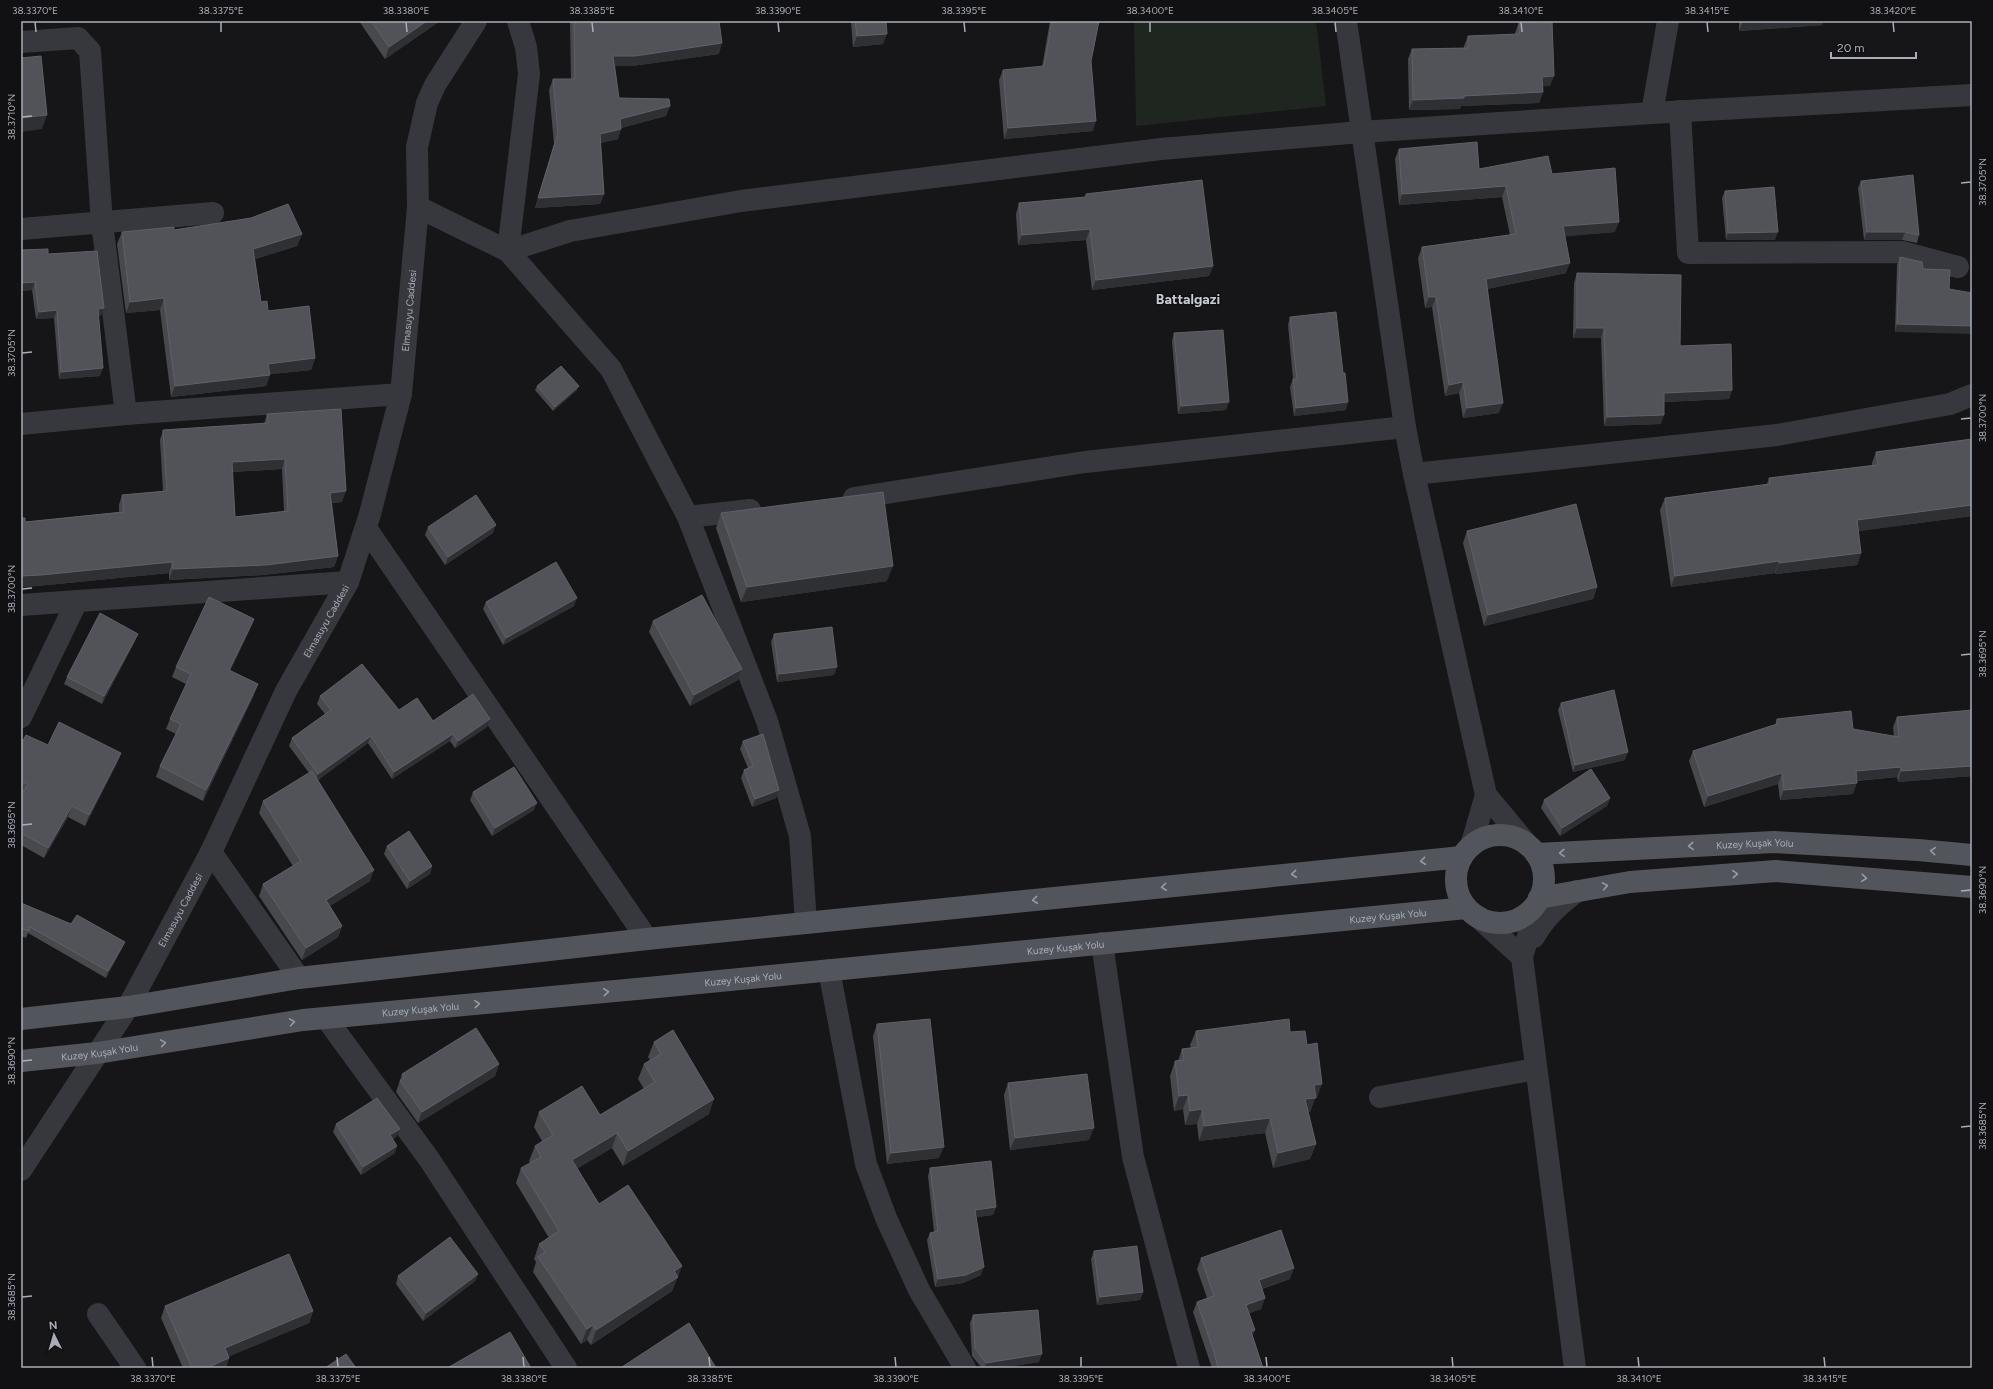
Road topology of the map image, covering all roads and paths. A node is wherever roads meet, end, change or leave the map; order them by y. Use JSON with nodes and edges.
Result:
{"nodes":[{"id":1,"x":476,"y":21,"type":"edge"},
{"id":2,"x":518,"y":21,"type":"edge"},
{"id":3,"x":1346,"y":21,"type":"edge"},
{"id":4,"x":1668,"y":21,"type":"edge"},
{"id":5,"x":21,"y":42,"type":"edge"},
{"id":6,"x":1972,"y":95,"type":"edge"},
{"id":7,"x":1680,"y":111,"type":"junction"},
{"id":8,"x":1652,"y":113,"type":"junction"},
{"id":9,"x":1361,"y":132,"type":"junction"},
{"id":10,"x":418,"y":207,"type":"junction"},
{"id":11,"x":213,"y":212,"type":"dead end"},
{"id":12,"x":102,"y":223,"type":"junction"},
{"id":13,"x":21,"y":229,"type":"edge"},
{"id":14,"x":508,"y":251,"type":"junction"},
{"id":15,"x":1958,"y":267,"type":"dead end"},
{"id":16,"x":401,"y":394,"type":"junction"},
{"id":17,"x":1972,"y":395,"type":"edge"},
{"id":18,"x":126,"y":414,"type":"junction"},
{"id":19,"x":21,"y":424,"type":"edge"},
{"id":20,"x":1405,"y":427,"type":"junction"},
{"id":21,"x":1414,"y":474,"type":"junction"},
{"id":22,"x":830,"y":501,"type":"edge"},
{"id":23,"x":767,"y":508,"type":"edge"},
{"id":24,"x":688,"y":517,"type":"junction"},
{"id":25,"x":366,"y":528,"type":"junction"},
{"id":26,"x":348,"y":582,"type":"junction"},
{"id":27,"x":77,"y":601,"type":"junction"},
{"id":28,"x":21,"y":605,"type":"edge"},
{"id":29,"x":21,"y":717,"type":"edge"},
{"id":30,"x":1486,"y":796,"type":"junction"},
{"id":31,"x":1531,"y":849,"type":"junction"},
{"id":32,"x":1466,"y":851,"type":"junction"},
{"id":33,"x":212,"y":852,"type":"junction"},
{"id":34,"x":1972,"y":855,"type":"edge"},
{"id":35,"x":1972,"y":887,"type":"edge"},
{"id":36,"x":1578,"y":891,"type":"junction"},
{"id":37,"x":1539,"y":898,"type":"junction"},
{"id":38,"x":1472,"y":912,"type":"junction"},
{"id":39,"x":806,"y":923,"type":"junction"},
{"id":40,"x":647,"y":939,"type":"junction"},
{"id":41,"x":1102,"y":943,"type":"junction"},
{"id":42,"x":1522,"y":957,"type":"junction"},
{"id":43,"x":829,"y":970,"type":"junction"},
{"id":44,"x":299,"y":978,"type":"junction"},
{"id":45,"x":128,"y":1007,"type":"junction"},
{"id":46,"x":326,"y":1018,"type":"junction"},
{"id":47,"x":21,"y":1019,"type":"edge"},
{"id":48,"x":97,"y":1053,"type":"junction"},
{"id":49,"x":21,"y":1061,"type":"edge"},
{"id":50,"x":1536,"y":1069,"type":"junction"},
{"id":51,"x":1380,"y":1097,"type":"dead end"},
{"id":52,"x":21,"y":1170,"type":"edge"},
{"id":53,"x":98,"y":1314,"type":"dead end"},
{"id":54,"x":135,"y":1368,"type":"edge"},
{"id":55,"x":566,"y":1368,"type":"edge"},
{"id":56,"x":965,"y":1368,"type":"edge"},
{"id":57,"x":1189,"y":1368,"type":"edge"},
{"id":58,"x":1575,"y":1368,"type":"edge"}],
"edges":[{"from":1,"to":10,"type":"street","name":"Elmasuyu Caddesi"},
{"from":2,"to":14,"type":"street"},
{"from":3,"to":9,"type":"street"},
{"from":4,"to":8,"type":"street"},
{"from":5,"to":12,"type":"street"},
{"from":6,"to":7,"type":"street"},
{"from":7,"to":8,"type":"street"},
{"from":7,"to":15,"type":"street"},
{"from":8,"to":9,"type":"street"},
{"from":9,"to":14,"type":"street"},
{"from":9,"to":20,"type":"street"},
{"from":10,"to":14,"type":"street"},
{"from":10,"to":16,"type":"street","name":"Elmasuyu Caddesi"},
{"from":11,"to":12,"type":"street"},
{"from":12,"to":13,"type":"street"},
{"from":12,"to":18,"type":"street"},
{"from":14,"to":24,"type":"street"},
{"from":16,"to":18,"type":"street"},
{"from":16,"to":25,"type":"street","name":"Elmasuyu Caddesi"},
{"from":17,"to":21,"type":"street"},
{"from":18,"to":19,"type":"street"},
{"from":20,"to":21,"type":"street"},
{"from":20,"to":22,"type":"street"},
{"from":21,"to":30,"type":"street"},
{"from":23,"to":24,"type":"street"},
{"from":24,"to":39,"type":"street"},
{"from":25,"to":26,"type":"street","name":"Elmasuyu Caddesi"},
{"from":25,"to":40,"type":"street"},
{"from":26,"to":27,"type":"street"},
{"from":26,"to":33,"type":"street","name":"Elmasuyu Caddesi"},
{"from":27,"to":28,"type":"street"},
{"from":27,"to":29,"type":"street"},
{"from":30,"to":31,"type":"street"},
{"from":30,"to":32,"type":"street"},
{"from":31,"to":32,"type":"main road"},
{"from":34,"to":31,"type":"main road","name":"Kuzey Kuşak Yolu","one_way":true},
{"from":31,"to":37,"type":"main road"},
{"from":32,"to":38,"type":"main road"},
{"from":32,"to":39,"type":"main road","one_way":true},
{"from":33,"to":44,"type":"street"},
{"from":33,"to":45,"type":"street","name":"Elmasuyu Caddesi"},
{"from":36,"to":35,"type":"main road","one_way":true},
{"from":36,"to":37,"type":"main road"},
{"from":36,"to":42,"type":"street"},
{"from":37,"to":38,"type":"main road"},
{"from":37,"to":42,"type":"street"},
{"from":38,"to":41,"type":"main road","name":"Kuzey Kuşak Yolu"},
{"from":38,"to":42,"type":"street"},
{"from":39,"to":40,"type":"main road"},
{"from":40,"to":44,"type":"main road"},
{"from":41,"to":43,"type":"main road","name":"Kuzey Kuşak Yolu"},
{"from":41,"to":57,"type":"street"},
{"from":42,"to":50,"type":"street"},
{"from":46,"to":43,"type":"main road","name":"Kuzey Kuşak Yolu","one_way":true},
{"from":43,"to":56,"type":"street"},
{"from":44,"to":45,"type":"main road"},
{"from":45,"to":47,"type":"main road"},
{"from":45,"to":48,"type":"street","name":"Elmasuyu Caddesi"},
{"from":48,"to":46,"type":"main road","name":"Kuzey Kuşak Yolu","one_way":true},
{"from":46,"to":55,"type":"street"},
{"from":48,"to":49,"type":"main road","name":"Kuzey Kuşak Yolu"},
{"from":48,"to":52,"type":"street","name":"Elmasuyu Caddesi"},
{"from":50,"to":51,"type":"street"},
{"from":50,"to":58,"type":"street"},
{"from":53,"to":54,"type":"street"}]}
